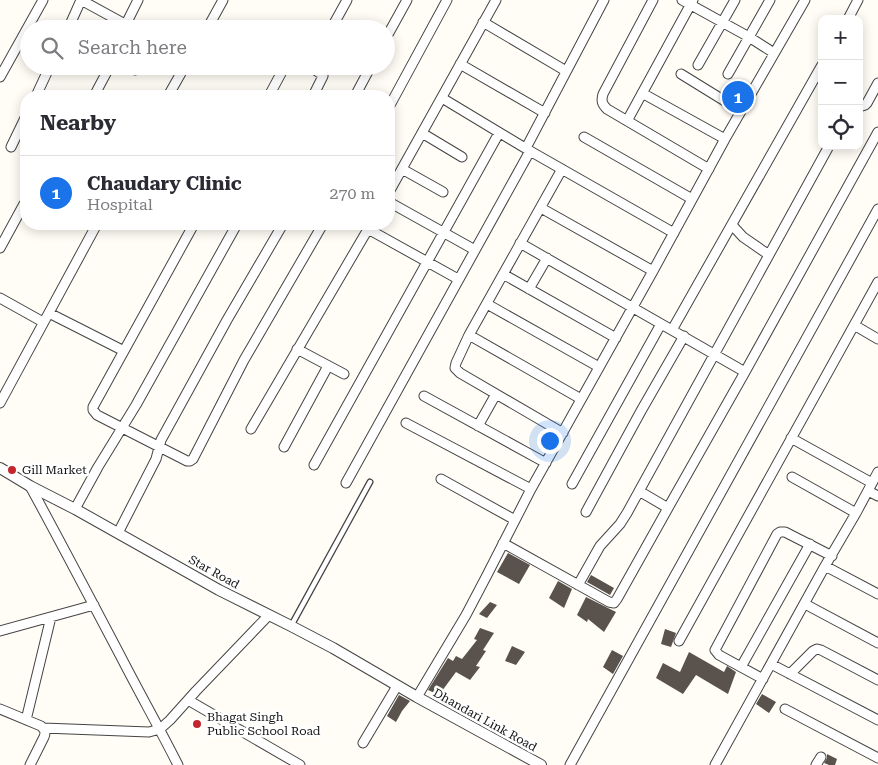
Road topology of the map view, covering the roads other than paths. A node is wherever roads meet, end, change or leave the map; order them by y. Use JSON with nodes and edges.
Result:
{"nodes":[{"id":1,"x":43,"y":0,"type":"edge"},
{"id":2,"x":81,"y":0,"type":"edge"},
{"id":3,"x":138,"y":0,"type":"edge"},
{"id":4,"x":223,"y":0,"type":"edge"},
{"id":5,"x":347,"y":0,"type":"edge"},
{"id":6,"x":407,"y":0,"type":"edge"},
{"id":7,"x":447,"y":0,"type":"edge"},
{"id":8,"x":496,"y":0,"type":"edge"},
{"id":9,"x":604,"y":0,"type":"edge"},
{"id":10,"x":653,"y":0,"type":"edge"},
{"id":11,"x":682,"y":0,"type":"edge"},
{"id":12,"x":735,"y":0,"type":"edge"},
{"id":13,"x":770,"y":0,"type":"edge"},
{"id":14,"x":804,"y":0,"type":"edge"},
{"id":15,"x":858,"y":0,"type":"edge"},
{"id":16,"x":692,"y":2,"type":"edge"},
{"id":17,"x":850,"y":15,"type":"edge"},
{"id":18,"x":32,"y":20,"type":"edge"},
{"id":19,"x":72,"y":20,"type":"edge"},
{"id":20,"x":118,"y":20,"type":"edge"},
{"id":21,"x":128,"y":20,"type":"edge"},
{"id":22,"x":212,"y":20,"type":"edge"},
{"id":23,"x":336,"y":20,"type":"edge"},
{"id":24,"x":395,"y":22,"type":"edge"},
{"id":25,"x":483,"y":22,"type":"junction"},
{"id":26,"x":722,"y":23,"type":"junction"},
{"id":27,"x":749,"y":38,"type":"junction"},
{"id":28,"x":20,"y":41,"type":"edge"},
{"id":29,"x":774,"y":53,"type":"junction"},
{"id":30,"x":460,"y":64,"type":"junction"},
{"id":31,"x":698,"y":64,"type":"dead end"},
{"id":32,"x":566,"y":71,"type":"junction"},
{"id":33,"x":818,"y":72,"type":"edge"},
{"id":34,"x":681,"y":74,"type":"dead end"},
{"id":35,"x":728,"y":74,"type":"dead end"},
{"id":36,"x":46,"y":75,"type":"edge"},
{"id":37,"x":105,"y":75,"type":"edge"},
{"id":38,"x":180,"y":75,"type":"edge"},
{"id":39,"x":280,"y":75,"type":"edge"},
{"id":40,"x":322,"y":75,"type":"edge"},
{"id":41,"x":366,"y":75,"type":"edge"},
{"id":42,"x":0,"y":77,"type":"edge"},
{"id":43,"x":878,"y":82,"type":"edge"},
{"id":44,"x":39,"y":90,"type":"edge"},
{"id":45,"x":97,"y":90,"type":"edge"},
{"id":46,"x":171,"y":90,"type":"edge"},
{"id":47,"x":273,"y":90,"type":"edge"},
{"id":48,"x":316,"y":90,"type":"edge"},
{"id":49,"x":358,"y":90,"type":"edge"},
{"id":50,"x":642,"y":93,"type":"junction"},
{"id":51,"x":395,"y":96,"type":"edge"},
{"id":52,"x":442,"y":98,"type":"junction"},
{"id":53,"x":863,"y":106,"type":"edge"},
{"id":54,"x":741,"y":111,"type":"junction"},
{"id":55,"x":545,"y":112,"type":"junction"},
{"id":56,"x":627,"y":121,"type":"junction"},
{"id":57,"x":20,"y":128,"type":"edge"},
{"id":58,"x":878,"y":132,"type":"edge"},
{"id":59,"x":422,"y":133,"type":"junction"},
{"id":60,"x":499,"y":133,"type":"junction"},
{"id":61,"x":584,"y":137,"type":"dead end"},
{"id":62,"x":725,"y":139,"type":"junction"},
{"id":63,"x":11,"y":147,"type":"dead end"},
{"id":64,"x":528,"y":150,"type":"junction"},
{"id":65,"x":827,"y":150,"type":"edge"},
{"id":66,"x":462,"y":156,"type":"dead end"},
{"id":67,"x":402,"y":169,"type":"junction"},
{"id":68,"x":562,"y":169,"type":"junction"},
{"id":69,"x":709,"y":169,"type":"junction"},
{"id":70,"x":395,"y":181,"type":"edge"},
{"id":71,"x":443,"y":192,"type":"dead end"},
{"id":72,"x":692,"y":200,"type":"junction"},
{"id":73,"x":395,"y":205,"type":"edge"},
{"id":74,"x":541,"y":208,"type":"junction"},
{"id":75,"x":878,"y":209,"type":"edge"},
{"id":76,"x":20,"y":211,"type":"edge"},
{"id":77,"x":732,"y":225,"type":"junction"},
{"id":78,"x":94,"y":230,"type":"edge"},
{"id":79,"x":191,"y":230,"type":"edge"},
{"id":80,"x":234,"y":230,"type":"edge"},
{"id":81,"x":279,"y":230,"type":"edge"},
{"id":82,"x":320,"y":230,"type":"edge"},
{"id":83,"x":367,"y":230,"type":"edge"},
{"id":84,"x":375,"y":230,"type":"edge"},
{"id":85,"x":444,"y":232,"type":"junction"},
{"id":86,"x":674,"y":233,"type":"junction"},
{"id":87,"x":520,"y":243,"type":"junction"},
{"id":88,"x":0,"y":248,"type":"edge"},
{"id":89,"x":475,"y":250,"type":"junction"},
{"id":90,"x":770,"y":255,"type":"junction"},
{"id":91,"x":547,"y":258,"type":"junction"},
{"id":92,"x":427,"y":262,"type":"junction"},
{"id":93,"x":653,"y":271,"type":"junction"},
{"id":94,"x":503,"y":274,"type":"junction"},
{"id":95,"x":458,"y":279,"type":"junction"},
{"id":96,"x":878,"y":282,"type":"edge"},
{"id":97,"x":529,"y":289,"type":"junction"},
{"id":98,"x":0,"y":298,"type":"edge"},
{"id":99,"x":487,"y":304,"type":"junction"},
{"id":100,"x":632,"y":307,"type":"junction"},
{"id":101,"x":49,"y":313,"type":"junction"},
{"id":102,"x":43,"y":322,"type":"junction"},
{"id":103,"x":661,"y":324,"type":"junction"},
{"id":104,"x":854,"y":325,"type":"junction"},
{"id":105,"x":672,"y":330,"type":"junction"},
{"id":106,"x":469,"y":336,"type":"junction"},
{"id":107,"x":684,"y":336,"type":"junction"},
{"id":108,"x":616,"y":338,"type":"junction"},
{"id":109,"x":878,"y":339,"type":"edge"},
{"id":110,"x":297,"y":349,"type":"junction"},
{"id":111,"x":124,"y":351,"type":"junction"},
{"id":112,"x":715,"y":355,"type":"junction"},
{"id":113,"x":328,"y":366,"type":"junction"},
{"id":114,"x":599,"y":367,"type":"junction"},
{"id":115,"x":745,"y":372,"type":"junction"},
{"id":116,"x":344,"y":374,"type":"dead end"},
{"id":117,"x":496,"y":394,"type":"junction"},
{"id":118,"x":424,"y":396,"type":"dead end"},
{"id":119,"x":581,"y":399,"type":"junction"},
{"id":120,"x":0,"y":403,"type":"edge"},
{"id":121,"x":406,"y":423,"type":"dead end"},
{"id":122,"x":478,"y":426,"type":"junction"},
{"id":123,"x":122,"y":428,"type":"junction"},
{"id":124,"x":251,"y":429,"type":"dead end"},
{"id":125,"x":563,"y":433,"type":"junction"},
{"id":126,"x":791,"y":438,"type":"junction"},
{"id":127,"x":284,"y":447,"type":"dead end"},
{"id":128,"x":160,"y":448,"type":"junction"},
{"id":129,"x":546,"y":463,"type":"junction"},
{"id":130,"x":314,"y":466,"type":"dead end"},
{"id":131,"x":0,"y":468,"type":"edge"},
{"id":132,"x":878,"y":472,"type":"edge"},
{"id":133,"x":792,"y":477,"type":"dead end"},
{"id":134,"x":442,"y":479,"type":"dead end"},
{"id":135,"x":370,"y":482,"type":"dead end"},
{"id":136,"x":346,"y":483,"type":"dead end"},
{"id":137,"x":572,"y":484,"type":"dead end"},
{"id":138,"x":30,"y":486,"type":"junction"},
{"id":139,"x":870,"y":487,"type":"junction"},
{"id":140,"x":531,"y":489,"type":"junction"},
{"id":141,"x":640,"y":491,"type":"junction"},
{"id":142,"x":878,"y":496,"type":"edge"},
{"id":143,"x":668,"y":508,"type":"junction"},
{"id":144,"x":75,"y":509,"type":"junction"},
{"id":145,"x":586,"y":512,"type":"dead end"},
{"id":146,"x":856,"y":513,"type":"junction"},
{"id":147,"x":515,"y":520,"type":"junction"},
{"id":148,"x":118,"y":533,"type":"junction"},
{"id":149,"x":504,"y":543,"type":"junction"},
{"id":150,"x":810,"y":544,"type":"junction"},
{"id":151,"x":832,"y":556,"type":"junction"},
{"id":152,"x":825,"y":566,"type":"junction"},
{"id":153,"x":578,"y":585,"type":"junction"},
{"id":154,"x":878,"y":594,"type":"edge"},
{"id":155,"x":805,"y":604,"type":"junction"},
{"id":156,"x":94,"y":605,"type":"junction"},
{"id":157,"x":269,"y":616,"type":"junction"},
{"id":158,"x":51,"y":617,"type":"junction"},
{"id":159,"x":291,"y":626,"type":"junction"},
{"id":160,"x":0,"y":632,"type":"edge"},
{"id":161,"x":679,"y":641,"type":"dead end"},
{"id":162,"x":878,"y":643,"type":"edge"},
{"id":163,"x":771,"y":664,"type":"junction"},
{"id":164,"x":741,"y":667,"type":"junction"},
{"id":165,"x":790,"y":674,"type":"junction"},
{"id":166,"x":763,"y":679,"type":"junction"},
{"id":167,"x":878,"y":680,"type":"edge"},
{"id":168,"x":397,"y":686,"type":"junction"},
{"id":169,"x":417,"y":697,"type":"junction"},
{"id":170,"x":188,"y":700,"type":"junction"},
{"id":171,"x":0,"y":709,"type":"edge"},
{"id":172,"x":785,"y":709,"type":"dead end"},
{"id":173,"x":26,"y":720,"type":"junction"},
{"id":174,"x":878,"y":720,"type":"edge"},
{"id":175,"x":43,"y":728,"type":"junction"},
{"id":176,"x":160,"y":729,"type":"junction"},
{"id":177,"x":363,"y":743,"type":"dead end"},
{"id":178,"x":878,"y":758,"type":"edge"},
{"id":179,"x":30,"y":765,"type":"edge"},
{"id":180,"x":178,"y":765,"type":"edge"},
{"id":181,"x":300,"y":765,"type":"edge"},
{"id":182,"x":541,"y":765,"type":"edge"},
{"id":183,"x":570,"y":765,"type":"edge"},
{"id":184,"x":715,"y":765,"type":"edge"}],
"edges":[{"from":1,"to":18,"type":"street"},
{"from":2,"to":19,"type":"street"},
{"from":2,"to":20,"type":"street"},
{"from":3,"to":21,"type":"street"},
{"from":4,"to":22,"type":"street"},
{"from":5,"to":23,"type":"street"},
{"from":6,"to":24,"type":"street"},
{"from":7,"to":51,"type":"street"},
{"from":8,"to":25,"type":"street"},
{"from":9,"to":32,"type":"street"},
{"from":10,"to":56,"type":"street"},
{"from":11,"to":16,"type":"street"},
{"from":12,"to":26,"type":"street"},
{"from":13,"to":27,"type":"street"},
{"from":14,"to":29,"type":"street"},
{"from":15,"to":17,"type":"street"},
{"from":16,"to":26,"type":"street"},
{"from":16,"to":50,"type":"street"},
{"from":25,"to":30,"type":"street"},
{"from":25,"to":32,"type":"street"},
{"from":26,"to":27,"type":"street"},
{"from":26,"to":31,"type":"street"},
{"from":27,"to":29,"type":"street"},
{"from":27,"to":35,"type":"street"},
{"from":28,"to":42,"type":"street"},
{"from":29,"to":54,"type":"street"},
{"from":30,"to":52,"type":"street"},
{"from":30,"to":55,"type":"street"},
{"from":32,"to":55,"type":"street"},
{"from":33,"to":77,"type":"street"},
{"from":34,"to":54,"type":"street"},
{"from":36,"to":44,"type":"street"},
{"from":37,"to":45,"type":"street"},
{"from":38,"to":46,"type":"street"},
{"from":39,"to":47,"type":"street"},
{"from":40,"to":48,"type":"street"},
{"from":41,"to":49,"type":"street"},
{"from":43,"to":53,"type":"street"},
{"from":50,"to":56,"type":"street"},
{"from":50,"to":62,"type":"street"},
{"from":52,"to":59,"type":"street"},
{"from":52,"to":60,"type":"street"},
{"from":54,"to":62,"type":"street"},
{"from":55,"to":64,"type":"street"},
{"from":56,"to":69,"type":"street"},
{"from":57,"to":63,"type":"street"},
{"from":58,"to":115,"type":"street"},
{"from":59,"to":66,"type":"street"},
{"from":59,"to":67,"type":"street"},
{"from":60,"to":64,"type":"street"},
{"from":60,"to":85,"type":"street"},
{"from":61,"to":72,"type":"street"},
{"from":62,"to":69,"type":"street"},
{"from":64,"to":68,"type":"street"},
{"from":64,"to":89,"type":"street"},
{"from":65,"to":90,"type":"street"},
{"from":67,"to":70,"type":"street"},
{"from":67,"to":71,"type":"street"},
{"from":68,"to":74,"type":"street"},
{"from":68,"to":86,"type":"street"},
{"from":69,"to":72,"type":"street"},
{"from":72,"to":86,"type":"street"},
{"from":73,"to":85,"type":"street"},
{"from":74,"to":87,"type":"street"},
{"from":74,"to":93,"type":"street"},
{"from":75,"to":183,"type":"street"},
{"from":76,"to":88,"type":"street"},
{"from":77,"to":90,"type":"street"},
{"from":77,"to":105,"type":"street"},
{"from":78,"to":101,"type":"street"},
{"from":79,"to":111,"type":"street"},
{"from":80,"to":123,"type":"street"},
{"from":81,"to":128,"type":"street"},
{"from":82,"to":128,"type":"street"},
{"from":83,"to":110,"type":"street"},
{"from":84,"to":92,"type":"street"},
{"from":85,"to":89,"type":"street"},
{"from":85,"to":92,"type":"street"},
{"from":86,"to":93,"type":"street"},
{"from":87,"to":91,"type":"street"},
{"from":87,"to":94,"type":"street"},
{"from":89,"to":95,"type":"street"},
{"from":90,"to":112,"type":"street"},
{"from":91,"to":97,"type":"street"},
{"from":91,"to":100,"type":"street"},
{"from":92,"to":95,"type":"street"},
{"from":92,"to":130,"type":"street"},
{"from":93,"to":100,"type":"street"},
{"from":94,"to":97,"type":"street"},
{"from":94,"to":99,"type":"street"},
{"from":95,"to":136,"type":"street"},
{"from":96,"to":104,"type":"street"},
{"from":97,"to":108,"type":"street"},
{"from":98,"to":102,"type":"street"},
{"from":99,"to":106,"type":"street"},
{"from":99,"to":114,"type":"street"},
{"from":100,"to":103,"type":"street"},
{"from":100,"to":108,"type":"street"},
{"from":101,"to":102,"type":"street"},
{"from":101,"to":111,"type":"street"},
{"from":102,"to":120,"type":"street"},
{"from":103,"to":105,"type":"street"},
{"from":103,"to":137,"type":"street"},
{"from":104,"to":109,"type":"street"},
{"from":104,"to":126,"type":"street"},
{"from":105,"to":107,"type":"street"},
{"from":106,"to":117,"type":"street"},
{"from":106,"to":119,"type":"street"},
{"from":107,"to":112,"type":"street"},
{"from":107,"to":145,"type":"street"},
{"from":108,"to":114,"type":"street"},
{"from":110,"to":113,"type":"street"},
{"from":110,"to":124,"type":"street"},
{"from":111,"to":123,"type":"street"},
{"from":112,"to":115,"type":"street"},
{"from":112,"to":141,"type":"street"},
{"from":113,"to":116,"type":"street"},
{"from":113,"to":127,"type":"street"},
{"from":114,"to":119,"type":"street"},
{"from":115,"to":143,"type":"street"},
{"from":117,"to":122,"type":"street"},
{"from":117,"to":125,"type":"street"},
{"from":118,"to":122,"type":"street"},
{"from":119,"to":125,"type":"street"},
{"from":121,"to":140,"type":"street"},
{"from":122,"to":129,"type":"street"},
{"from":123,"to":128,"type":"street"},
{"from":123,"to":144,"type":"street"},
{"from":125,"to":129,"type":"street"},
{"from":126,"to":139,"type":"street"},
{"from":126,"to":161,"type":"street"},
{"from":128,"to":148,"type":"street"},
{"from":129,"to":140,"type":"street"},
{"from":131,"to":138,"type":"street","name":"Star Road"},
{"from":132,"to":139,"type":"street"},
{"from":133,"to":146,"type":"street"},
{"from":134,"to":147,"type":"street"},
{"from":135,"to":159,"type":"lane"},
{"from":138,"to":144,"type":"street","name":"Star Road"},
{"from":138,"to":156,"type":"street"},
{"from":139,"to":142,"type":"street"},
{"from":139,"to":146,"type":"street"},
{"from":140,"to":147,"type":"street"},
{"from":141,"to":143,"type":"street"},
{"from":141,"to":153,"type":"street"},
{"from":143,"to":153,"type":"street"},
{"from":144,"to":148,"type":"street","name":"Star Road"},
{"from":146,"to":151,"type":"street"},
{"from":147,"to":149,"type":"street"},
{"from":148,"to":157,"type":"street","name":"Star Road"},
{"from":149,"to":153,"type":"street"},
{"from":149,"to":169,"type":"street"},
{"from":150,"to":151,"type":"street"},
{"from":150,"to":164,"type":"street"},
{"from":150,"to":164,"type":"street"},
{"from":151,"to":152,"type":"street"},
{"from":152,"to":154,"type":"street"},
{"from":152,"to":155,"type":"street"},
{"from":155,"to":162,"type":"street"},
{"from":155,"to":163,"type":"street"},
{"from":156,"to":158,"type":"street"},
{"from":156,"to":176,"type":"street"},
{"from":157,"to":159,"type":"street","name":"Star Road"},
{"from":157,"to":170,"type":"street"},
{"from":158,"to":160,"type":"street"},
{"from":158,"to":173,"type":"street"},
{"from":159,"to":168,"type":"street","name":"Star Road"},
{"from":163,"to":165,"type":"street"},
{"from":163,"to":166,"type":"street"},
{"from":164,"to":166,"type":"street"},
{"from":165,"to":167,"type":"street"},
{"from":165,"to":174,"type":"street"},
{"from":166,"to":184,"type":"street"},
{"from":168,"to":169,"type":"street","name":"Star Road"},
{"from":168,"to":177,"type":"street"},
{"from":169,"to":182,"type":"street","name":"Dhandari Link Road"},
{"from":170,"to":176,"type":"street"},
{"from":170,"to":181,"type":"street"},
{"from":171,"to":173,"type":"street"},
{"from":172,"to":178,"type":"street"},
{"from":173,"to":175,"type":"street"},
{"from":175,"to":176,"type":"street"},
{"from":175,"to":179,"type":"street"},
{"from":176,"to":180,"type":"street"}]}
